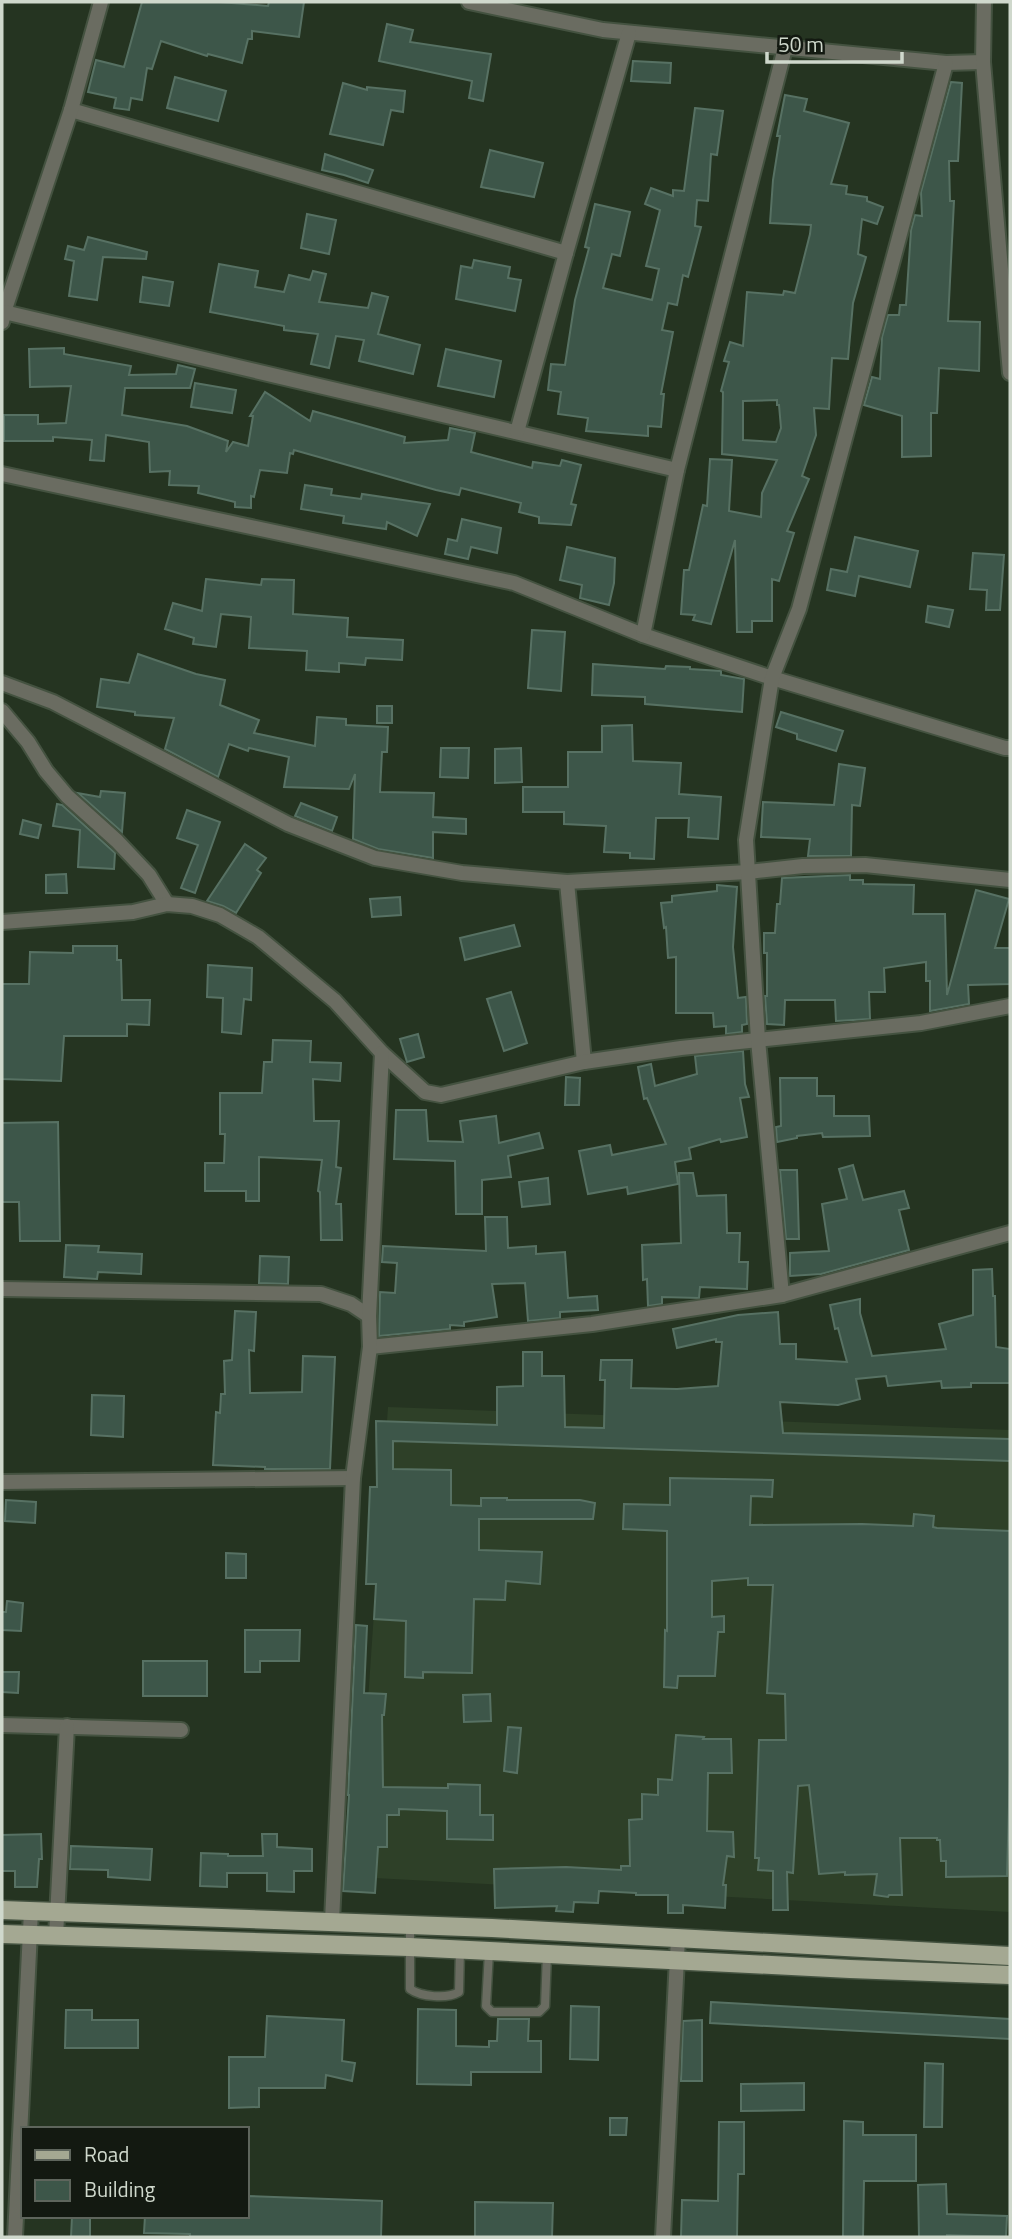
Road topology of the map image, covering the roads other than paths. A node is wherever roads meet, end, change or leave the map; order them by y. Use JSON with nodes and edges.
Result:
{"nodes":[{"id":1,"x":101,"y":2,"type":"edge"},
{"id":2,"x":469,"y":2,"type":"edge"},
{"id":3,"x":984,"y":2,"type":"edge"},
{"id":4,"x":629,"y":33,"type":"junction"},
{"id":5,"x":785,"y":48,"type":"junction"},
{"id":6,"x":983,"y":62,"type":"junction"},
{"id":7,"x":946,"y":63,"type":"junction"},
{"id":8,"x":71,"y":110,"type":"junction"},
{"id":9,"x":566,"y":253,"type":"junction"},
{"id":10,"x":3,"y":317,"type":"edge"},
{"id":11,"x":1010,"y":373,"type":"edge"},
{"id":12,"x":517,"y":432,"type":"junction"},
{"id":13,"x":677,"y":470,"type":"junction"},
{"id":14,"x":2,"y":474,"type":"edge"},
{"id":15,"x":643,"y":635,"type":"junction"},
{"id":16,"x":772,"y":678,"type":"junction"},
{"id":17,"x":2,"y":683,"type":"edge"},
{"id":18,"x":2,"y":710,"type":"edge"},
{"id":19,"x":1010,"y":748,"type":"edge"},
{"id":20,"x":748,"y":872,"type":"junction"},
{"id":21,"x":1010,"y":880,"type":"edge"},
{"id":22,"x":567,"y":881,"type":"junction"},
{"id":23,"x":167,"y":904,"type":"junction"},
{"id":24,"x":2,"y":922,"type":"edge"},
{"id":25,"x":1010,"y":1006,"type":"edge"},
{"id":26,"x":758,"y":1040,"type":"junction"},
{"id":27,"x":382,"y":1054,"type":"junction"},
{"id":28,"x":584,"y":1062,"type":"junction"},
{"id":29,"x":1010,"y":1233,"type":"edge"},
{"id":30,"x":2,"y":1289,"type":"edge"},
{"id":31,"x":782,"y":1294,"type":"junction"},
{"id":32,"x":369,"y":1316,"type":"junction"},
{"id":33,"x":370,"y":1347,"type":"junction"},
{"id":34,"x":353,"y":1478,"type":"junction"},
{"id":35,"x":2,"y":1482,"type":"edge"},
{"id":36,"x":2,"y":1725,"type":"edge"},
{"id":37,"x":67,"y":1726,"type":"junction"},
{"id":38,"x":181,"y":1730,"type":"dead end"},
{"id":39,"x":2,"y":1910,"type":"edge"},
{"id":40,"x":31,"y":1911,"type":"junction"},
{"id":41,"x":57,"y":1913,"type":"junction"},
{"id":42,"x":331,"y":1921,"type":"junction"},
{"id":43,"x":410,"y":1927,"type":"junction"},
{"id":44,"x":2,"y":1934,"type":"edge"},
{"id":45,"x":30,"y":1935,"type":"junction"},
{"id":46,"x":55,"y":1936,"type":"junction"},
{"id":47,"x":678,"y":1938,"type":"junction"},
{"id":48,"x":409,"y":1947,"type":"junction"},
{"id":49,"x":460,"y":1949,"type":"junction"},
{"id":50,"x":489,"y":1952,"type":"junction"},
{"id":51,"x":547,"y":1953,"type":"junction"},
{"id":52,"x":1010,"y":1956,"type":"edge"},
{"id":53,"x":678,"y":1960,"type":"junction"},
{"id":54,"x":1010,"y":1975,"type":"edge"},
{"id":55,"x":15,"y":2237,"type":"edge"},
{"id":56,"x":663,"y":2237,"type":"edge"}],
"edges":[{"from":1,"to":8,"type":"street"},
{"from":2,"to":4,"type":"street"},
{"from":3,"to":6,"type":"street"},
{"from":4,"to":5,"type":"street"},
{"from":4,"to":9,"type":"street"},
{"from":5,"to":7,"type":"street"},
{"from":5,"to":13,"type":"street"},
{"from":6,"to":7,"type":"street"},
{"from":6,"to":11,"type":"street"},
{"from":7,"to":16,"type":"street"},
{"from":8,"to":9,"type":"street"},
{"from":8,"to":10,"type":"street"},
{"from":9,"to":12,"type":"street"},
{"from":10,"to":12,"type":"street"},
{"from":12,"to":13,"type":"street"},
{"from":13,"to":15,"type":"street"},
{"from":14,"to":15,"type":"street"},
{"from":15,"to":16,"type":"street"},
{"from":16,"to":19,"type":"street"},
{"from":16,"to":20,"type":"street"},
{"from":17,"to":22,"type":"street"},
{"from":18,"to":23,"type":"street"},
{"from":20,"to":21,"type":"street"},
{"from":20,"to":22,"type":"street"},
{"from":20,"to":26,"type":"street"},
{"from":22,"to":28,"type":"street"},
{"from":23,"to":24,"type":"street"},
{"from":23,"to":27,"type":"street"},
{"from":25,"to":26,"type":"street"},
{"from":26,"to":28,"type":"street"},
{"from":26,"to":31,"type":"street"},
{"from":27,"to":28,"type":"street"},
{"from":27,"to":32,"type":"street"},
{"from":29,"to":31,"type":"street"},
{"from":30,"to":32,"type":"street"},
{"from":31,"to":33,"type":"street"},
{"from":32,"to":33,"type":"street"},
{"from":33,"to":34,"type":"street"},
{"from":34,"to":35,"type":"street"},
{"from":34,"to":42,"type":"street"},
{"from":36,"to":37,"type":"street"},
{"from":37,"to":38,"type":"street"},
{"from":37,"to":41,"type":"street"},
{"from":39,"to":40,"type":"main road"},
{"from":40,"to":41,"type":"main road"},
{"from":40,"to":45,"type":"street"},
{"from":41,"to":42,"type":"main road"},
{"from":41,"to":46,"type":"street"},
{"from":42,"to":43,"type":"main road"},
{"from":43,"to":47,"type":"main road"},
{"from":43,"to":48,"type":"lane"},
{"from":44,"to":45,"type":"main road"},
{"from":45,"to":46,"type":"main road"},
{"from":45,"to":55,"type":"street"},
{"from":46,"to":48,"type":"main road"},
{"from":47,"to":52,"type":"main road"},
{"from":47,"to":53,"type":"street"},
{"from":48,"to":49,"type":"main road"},
{"from":48,"to":49,"type":"lane"},
{"from":49,"to":50,"type":"main road"},
{"from":50,"to":51,"type":"main road"},
{"from":50,"to":51,"type":"lane"},
{"from":51,"to":53,"type":"main road"},
{"from":53,"to":54,"type":"main road"},
{"from":53,"to":56,"type":"street"}]}
